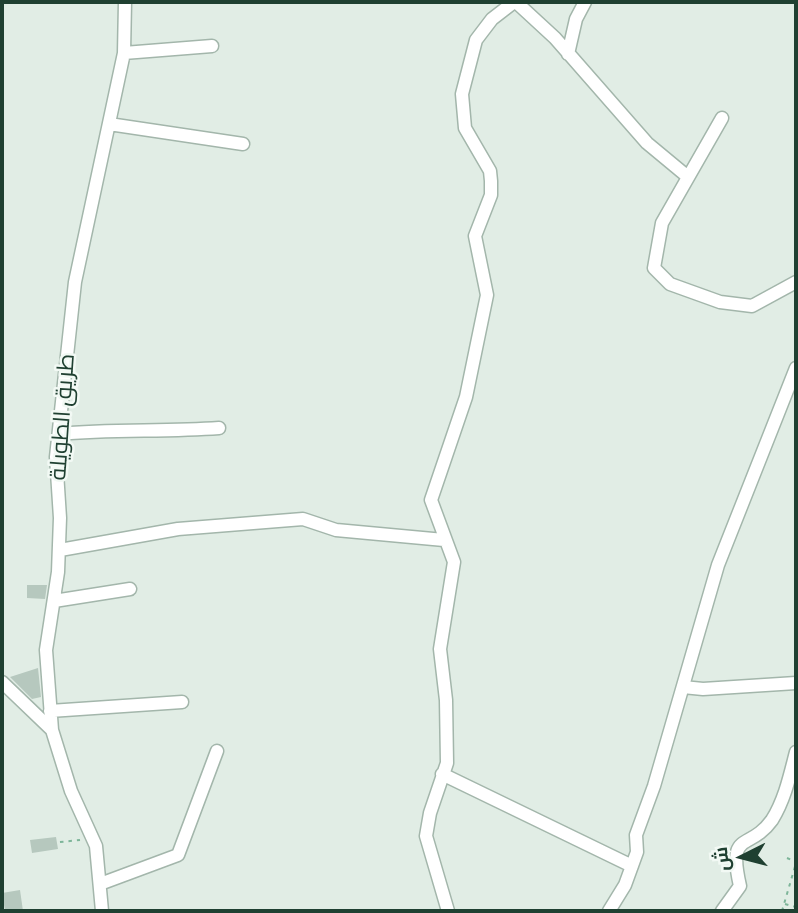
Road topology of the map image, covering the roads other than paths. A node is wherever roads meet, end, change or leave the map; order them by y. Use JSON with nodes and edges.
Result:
{"nodes":[{"id":1,"x":125,"y":2,"type":"edge"},
{"id":2,"x":515,"y":2,"type":"edge"},
{"id":3,"x":585,"y":2,"type":"edge"},
{"id":4,"x":212,"y":46,"type":"dead end"},
{"id":5,"x":124,"y":53,"type":"junction"},
{"id":6,"x":568,"y":54,"type":"junction"},
{"id":7,"x":722,"y":117,"type":"dead end"},
{"id":8,"x":109,"y":124,"type":"junction"},
{"id":9,"x":243,"y":144,"type":"dead end"},
{"id":10,"x":688,"y":177,"type":"junction"},
{"id":11,"x":796,"y":282,"type":"edge"},
{"id":12,"x":796,"y":368,"type":"edge"},
{"id":13,"x":219,"y":428,"type":"dead end"},
{"id":14,"x":59,"y":434,"type":"junction"},
{"id":15,"x":444,"y":540,"type":"junction"},
{"id":16,"x":60,"y":550,"type":"junction"},
{"id":17,"x":130,"y":589,"type":"dead end"},
{"id":18,"x":54,"y":601,"type":"junction"},
{"id":19,"x":2,"y":682,"type":"edge"},
{"id":20,"x":796,"y":683,"type":"edge"},
{"id":21,"x":683,"y":687,"type":"junction"},
{"id":22,"x":182,"y":702,"type":"dead end"},
{"id":23,"x":50,"y":711,"type":"junction"},
{"id":24,"x":51,"y":730,"type":"junction"},
{"id":25,"x":217,"y":751,"type":"dead end"},
{"id":26,"x":796,"y":752,"type":"edge"},
{"id":27,"x":442,"y":775,"type":"junction"},
{"id":28,"x":632,"y":866,"type":"junction"},
{"id":29,"x":100,"y":884,"type":"junction"},
{"id":30,"x":102,"y":911,"type":"edge"},
{"id":31,"x":447,"y":911,"type":"edge"},
{"id":32,"x":609,"y":911,"type":"edge"},
{"id":33,"x":722,"y":911,"type":"edge"}],
"edges":[{"from":1,"to":5,"type":"street","name":"طريق الطويلة"},
{"from":2,"to":6,"type":"street"},
{"from":2,"to":15,"type":"street"},
{"from":3,"to":6,"type":"street"},
{"from":4,"to":5,"type":"street"},
{"from":5,"to":8,"type":"street","name":"طريق الطويلة"},
{"from":6,"to":10,"type":"street"},
{"from":7,"to":10,"type":"street"},
{"from":8,"to":9,"type":"street"},
{"from":8,"to":14,"type":"street","name":"طريق الطويلة"},
{"from":10,"to":11,"type":"street"},
{"from":12,"to":21,"type":"street"},
{"from":13,"to":14,"type":"street"},
{"from":14,"to":16,"type":"street","name":"طريق الطويلة"},
{"from":15,"to":16,"type":"street"},
{"from":15,"to":27,"type":"street"},
{"from":16,"to":18,"type":"street","name":"طريق الطويلة"},
{"from":17,"to":18,"type":"street"},
{"from":18,"to":23,"type":"street","name":"طريق الطويلة"},
{"from":19,"to":24,"type":"street"},
{"from":20,"to":21,"type":"street"},
{"from":21,"to":28,"type":"street"},
{"from":22,"to":23,"type":"street"},
{"from":23,"to":24,"type":"street","name":"طريق الطويلة"},
{"from":24,"to":29,"type":"street","name":"طريق الطويلة"},
{"from":25,"to":29,"type":"street"},
{"from":26,"to":33,"type":"street"},
{"from":27,"to":28,"type":"street"},
{"from":27,"to":31,"type":"street"},
{"from":28,"to":32,"type":"street"},
{"from":29,"to":30,"type":"street","name":"طريق الطويلة"}]}
